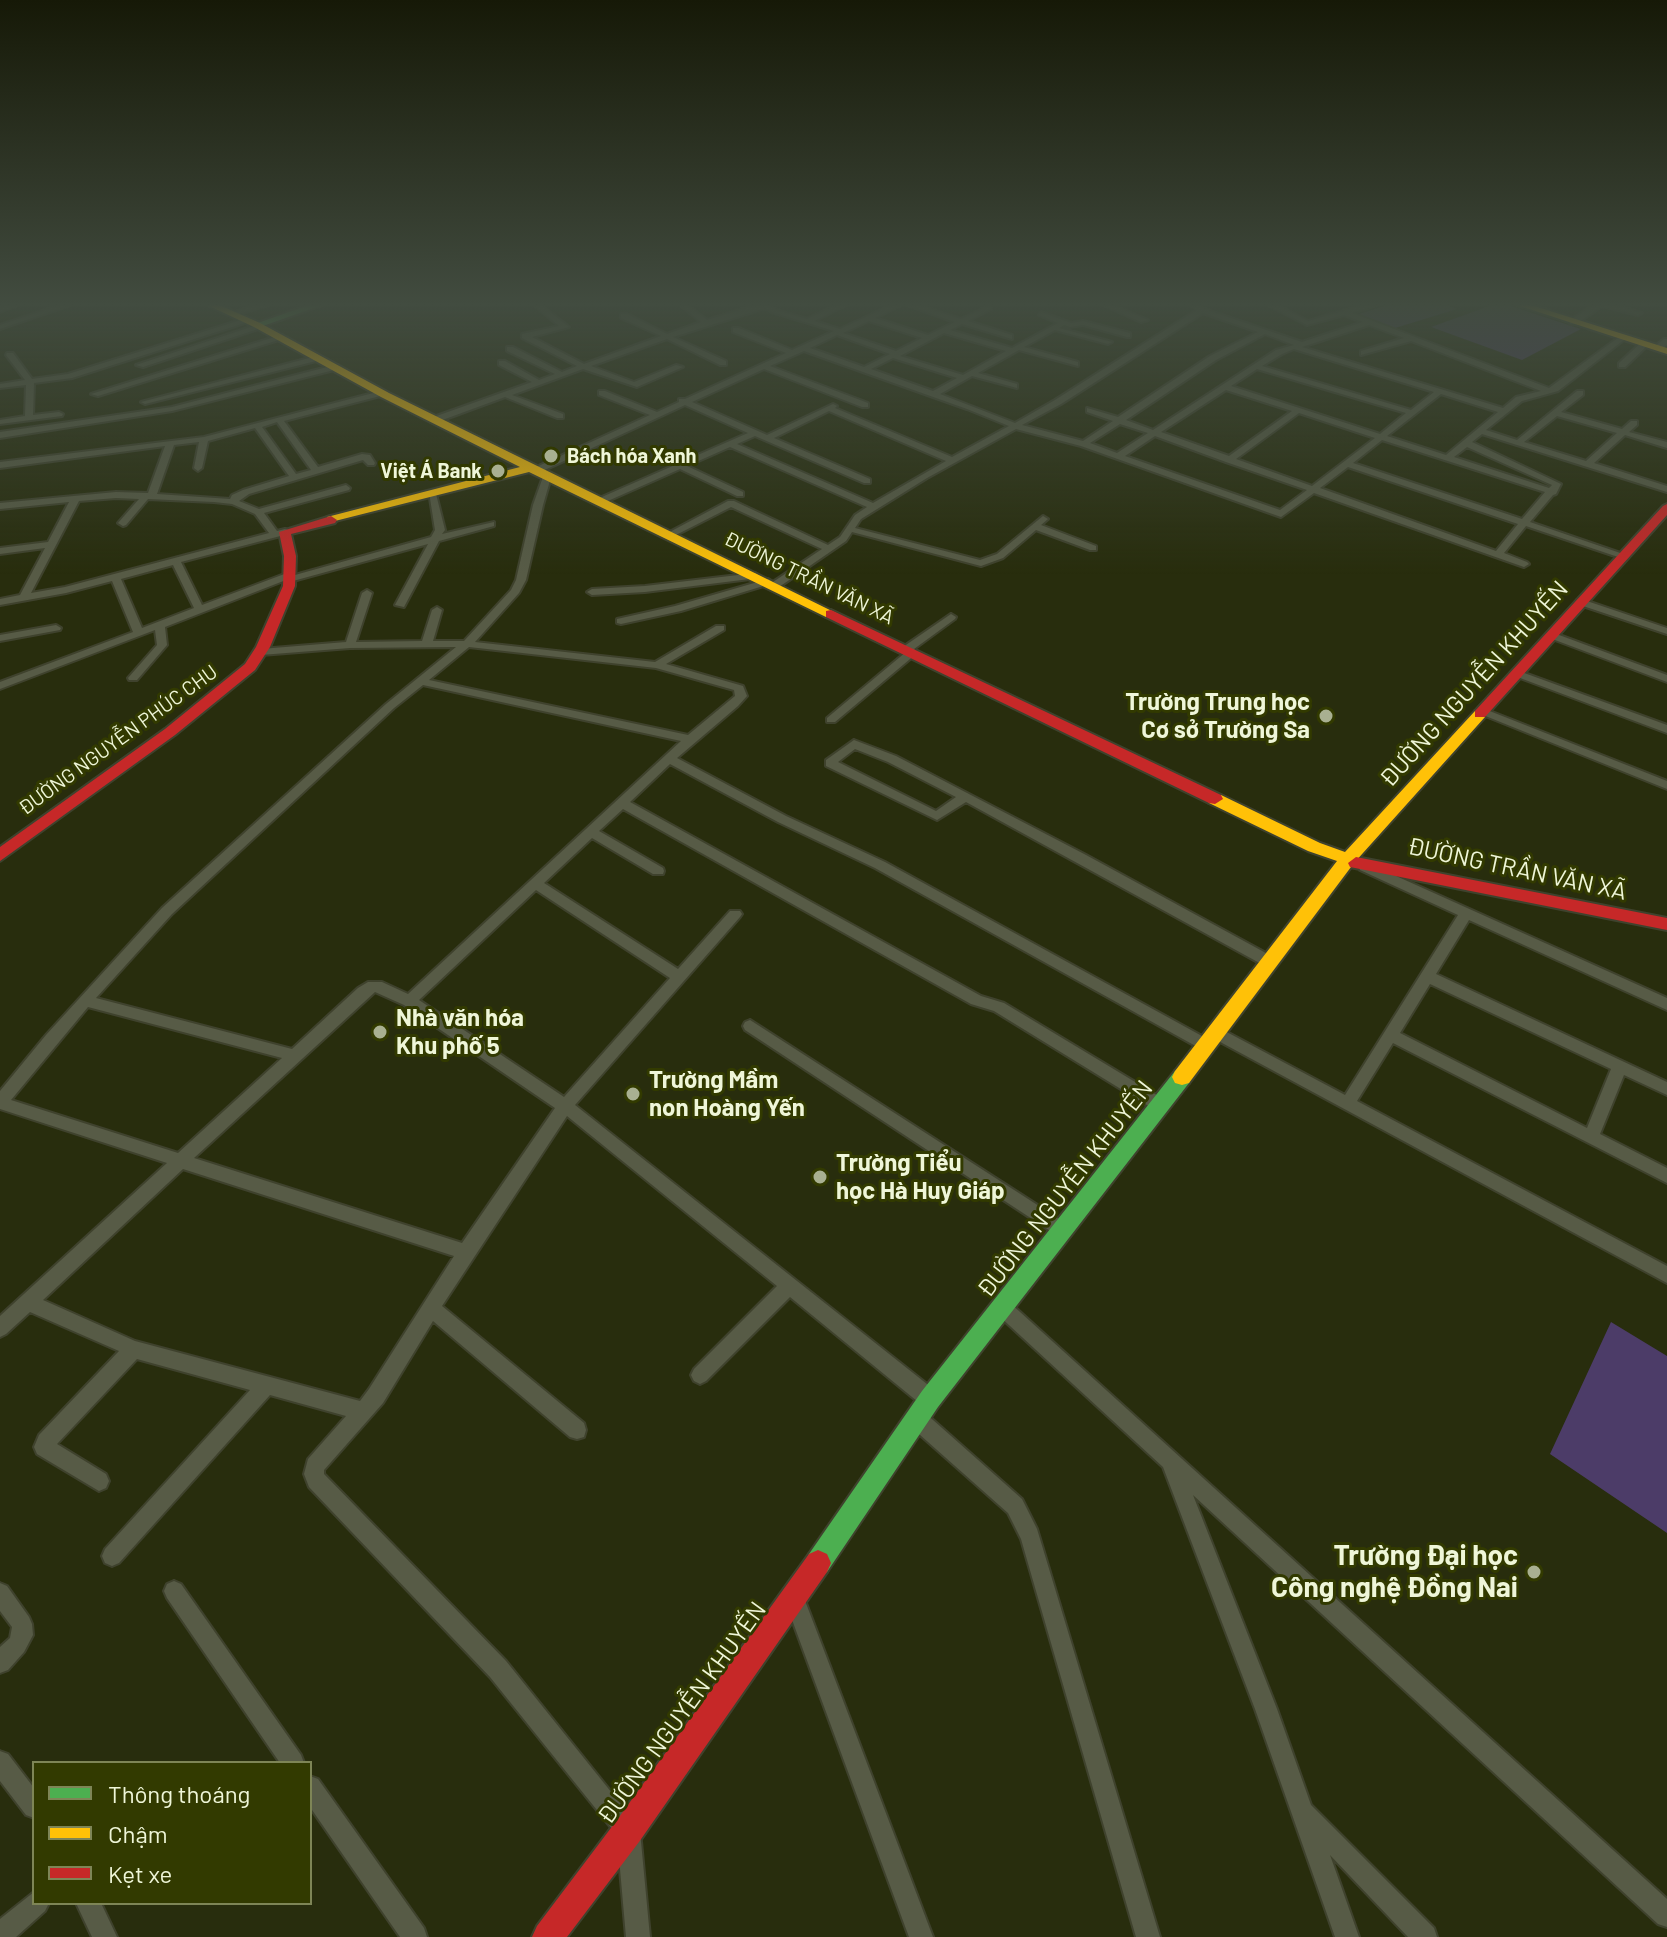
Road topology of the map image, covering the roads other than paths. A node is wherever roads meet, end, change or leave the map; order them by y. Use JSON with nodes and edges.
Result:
{"nodes":[{"id":1,"x":30,"y":394,"type":"edge"},
{"id":2,"x":175,"y":394,"type":"edge"},
{"id":3,"x":227,"y":394,"type":"edge"},
{"id":4,"x":376,"y":394,"type":"edge"},
{"id":5,"x":384,"y":394,"type":"edge"},
{"id":6,"x":605,"y":394,"type":"edge"},
{"id":7,"x":697,"y":394,"type":"edge"},
{"id":8,"x":838,"y":394,"type":"edge"},
{"id":9,"x":935,"y":394,"type":"edge"},
{"id":10,"x":1070,"y":394,"type":"edge"},
{"id":11,"x":1159,"y":394,"type":"edge"},
{"id":12,"x":1214,"y":394,"type":"edge"},
{"id":13,"x":1249,"y":394,"type":"edge"},
{"id":14,"x":1351,"y":394,"type":"edge"},
{"id":15,"x":1436,"y":394,"type":"edge"},
{"id":16,"x":1447,"y":394,"type":"edge"},
{"id":17,"x":1536,"y":394,"type":"edge"},
{"id":18,"x":1578,"y":394,"type":"edge"},
{"id":19,"x":506,"y":395,"type":"joint"},
{"id":20,"x":848,"y":398,"type":"junction"},
{"id":21,"x":682,"y":401,"type":"junction"},
{"id":22,"x":145,"y":402,"type":"dead end"},
{"id":23,"x":865,"y":405,"type":"dead end"},
{"id":24,"x":828,"y":408,"type":"junction"},
{"id":25,"x":1090,"y":410,"type":"dead end"},
{"id":26,"x":1299,"y":410,"type":"junction"},
{"id":27,"x":1503,"y":411,"type":"junction"},
{"id":28,"x":1411,"y":412,"type":"junction"},
{"id":29,"x":1556,"y":413,"type":"junction"},
{"id":30,"x":59,"y":414,"type":"dead end"},
{"id":31,"x":656,"y":415,"type":"junction"},
{"id":32,"x":560,"y":416,"type":"dead end"},
{"id":33,"x":29,"y":418,"type":"junction"},
{"id":34,"x":279,"y":419,"type":"junction"},
{"id":35,"x":434,"y":420,"type":"junction"},
{"id":36,"x":1120,"y":421,"type":"junction"},
{"id":37,"x":0,"y":422,"type":"edge"},
{"id":38,"x":1634,"y":423,"type":"dead end"},
{"id":39,"x":257,"y":426,"type":"junction"},
{"id":40,"x":1016,"y":426,"type":"junction"},
{"id":41,"x":1480,"y":431,"type":"junction"},
{"id":42,"x":754,"y":433,"type":"junction"},
{"id":43,"x":1623,"y":433,"type":"junction"},
{"id":44,"x":1156,"y":434,"type":"junction"},
{"id":45,"x":0,"y":435,"type":"edge"},
{"id":46,"x":1380,"y":435,"type":"junction"},
{"id":47,"x":767,"y":438,"type":"junction"},
{"id":48,"x":204,"y":439,"type":"junction"},
{"id":49,"x":1466,"y":443,"type":"junction"},
{"id":50,"x":1518,"y":443,"type":"junction"},
{"id":51,"x":730,"y":444,"type":"junction"},
{"id":52,"x":1084,"y":444,"type":"junction"},
{"id":53,"x":170,"y":445,"type":"junction"},
{"id":54,"x":1667,"y":445,"type":"edge"},
{"id":55,"x":1117,"y":457,"type":"junction"},
{"id":56,"x":1448,"y":458,"type":"junction"},
{"id":57,"x":1229,"y":460,"type":"junction"},
{"id":58,"x":954,"y":461,"type":"junction"},
{"id":59,"x":1348,"y":461,"type":"junction"},
{"id":60,"x":371,"y":463,"type":"dead end"},
{"id":61,"x":1588,"y":464,"type":"junction"},
{"id":62,"x":0,"y":465,"type":"edge"},
{"id":63,"x":681,"y":466,"type":"junction"},
{"id":64,"x":198,"y":468,"type":"dead end"},
{"id":65,"x":316,"y":470,"type":"junction"},
{"id":66,"x":537,"y":472,"type":"junction"},
{"id":67,"x":294,"y":477,"type":"junction"},
{"id":68,"x":867,"y":481,"type":"dead end"},
{"id":69,"x":346,"y":488,"type":"dead end"},
{"id":70,"x":1313,"y":489,"type":"junction"},
{"id":71,"x":1667,"y":489,"type":"edge"},
{"id":72,"x":1553,"y":492,"type":"junction"},
{"id":73,"x":432,"y":494,"type":"junction"},
{"id":74,"x":740,"y":494,"type":"dead end"},
{"id":75,"x":150,"y":495,"type":"junction"},
{"id":76,"x":76,"y":498,"type":"junction"},
{"id":77,"x":234,"y":502,"type":"junction"},
{"id":78,"x":598,"y":502,"type":"junction"},
{"id":79,"x":0,"y":506,"type":"edge"},
{"id":80,"x":874,"y":507,"type":"junction"},
{"id":81,"x":1667,"y":508,"type":"edge"},
{"id":82,"x":258,"y":512,"type":"junction"},
{"id":83,"x":1528,"y":520,"type":"junction"},
{"id":84,"x":123,"y":523,"type":"dead end"},
{"id":85,"x":491,"y":524,"type":"dead end"},
{"id":86,"x":850,"y":529,"type":"junction"},
{"id":87,"x":280,"y":533,"type":"junction"},
{"id":88,"x":669,"y":535,"type":"junction"},
{"id":89,"x":438,"y":537,"type":"junction"},
{"id":90,"x":50,"y":545,"type":"junction"},
{"id":91,"x":1093,"y":548,"type":"dead end"},
{"id":92,"x":829,"y":549,"type":"junction"},
{"id":93,"x":0,"y":551,"type":"edge"},
{"id":94,"x":1498,"y":554,"type":"junction"},
{"id":95,"x":1627,"y":554,"type":"junction"},
{"id":96,"x":176,"y":561,"type":"junction"},
{"id":97,"x":1524,"y":564,"type":"dead end"},
{"id":98,"x":115,"y":577,"type":"junction"},
{"id":99,"x":290,"y":577,"type":"junction"},
{"id":100,"x":766,"y":581,"type":"junction"},
{"id":101,"x":592,"y":592,"type":"dead end"},
{"id":102,"x":367,"y":593,"type":"dead end"},
{"id":103,"x":24,"y":598,"type":"junction"},
{"id":104,"x":0,"y":602,"type":"edge"},
{"id":105,"x":1581,"y":602,"type":"junction"},
{"id":106,"x":400,"y":605,"type":"dead end"},
{"id":107,"x":199,"y":609,"type":"junction"},
{"id":108,"x":437,"y":610,"type":"dead end"},
{"id":109,"x":951,"y":617,"type":"dead end"},
{"id":110,"x":621,"y":621,"type":"dead end"},
{"id":111,"x":159,"y":624,"type":"junction"},
{"id":112,"x":56,"y":628,"type":"dead end"},
{"id":113,"x":720,"y":628,"type":"dead end"},
{"id":114,"x":1667,"y":631,"type":"edge"},
{"id":115,"x":138,"y":632,"type":"junction"},
{"id":116,"x":1551,"y":635,"type":"junction"},
{"id":117,"x":0,"y":638,"type":"edge"},
{"id":118,"x":427,"y":643,"type":"junction"},
{"id":119,"x":467,"y":644,"type":"junction"},
{"id":120,"x":350,"y":645,"type":"junction"},
{"id":121,"x":910,"y":650,"type":"junction"},
{"id":122,"x":261,"y":652,"type":"junction"},
{"id":123,"x":657,"y":665,"type":"junction"},
{"id":124,"x":1516,"y":673,"type":"junction"},
{"id":125,"x":133,"y":678,"type":"dead end"},
{"id":126,"x":1667,"y":679,"type":"edge"},
{"id":127,"x":420,"y":681,"type":"junction"},
{"id":128,"x":0,"y":686,"type":"edge"},
{"id":129,"x":1482,"y":711,"type":"junction"},
{"id":130,"x":831,"y":720,"type":"dead end"},
{"id":131,"x":1667,"y":729,"type":"edge"},
{"id":132,"x":690,"y":739,"type":"junction"},
{"id":133,"x":670,"y":759,"type":"junction"},
{"id":134,"x":1667,"y":785,"type":"edge"},
{"id":135,"x":965,"y":797,"type":"junction"},
{"id":136,"x":624,"y":804,"type":"junction"},
{"id":137,"x":592,"y":832,"type":"junction"},
{"id":138,"x":0,"y":855,"type":"edge"},
{"id":139,"x":1352,"y":861,"type":"junction"},
{"id":140,"x":658,"y":871,"type":"dead end"},
{"id":141,"x":536,"y":884,"type":"junction"},
{"id":142,"x":735,"y":914,"type":"dead end"},
{"id":143,"x":1466,"y":914,"type":"junction"},
{"id":144,"x":1667,"y":924,"type":"edge"},
{"id":145,"x":1270,"y":962,"type":"junction"},
{"id":146,"x":677,"y":976,"type":"junction"},
{"id":147,"x":1427,"y":976,"type":"junction"},
{"id":148,"x":85,"y":1001,"type":"junction"},
{"id":149,"x":409,"y":1001,"type":"junction"},
{"id":150,"x":1667,"y":1004,"type":"edge"},
{"id":151,"x":750,"y":1026,"type":"dead end"},
{"id":152,"x":1390,"y":1035,"type":"junction"},
{"id":153,"x":1211,"y":1039,"type":"junction"},
{"id":154,"x":294,"y":1055,"type":"junction"},
{"id":155,"x":1620,"y":1066,"type":"junction"},
{"id":156,"x":1667,"y":1089,"type":"edge"},
{"id":157,"x":0,"y":1102,"type":"edge"},
{"id":158,"x":1160,"y":1105,"type":"junction"},
{"id":159,"x":1347,"y":1105,"type":"junction"},
{"id":160,"x":565,"y":1106,"type":"junction"},
{"id":161,"x":1591,"y":1137,"type":"junction"},
{"id":162,"x":182,"y":1159,"type":"junction"},
{"id":163,"x":1667,"y":1176,"type":"edge"},
{"id":164,"x":1064,"y":1231,"type":"junction"},
{"id":165,"x":466,"y":1252,"type":"junction"},
{"id":166,"x":1667,"y":1275,"type":"edge"},
{"id":167,"x":789,"y":1286,"type":"junction"},
{"id":168,"x":30,"y":1303,"type":"junction"},
{"id":169,"x":431,"y":1308,"type":"junction"},
{"id":170,"x":1003,"y":1308,"type":"junction"},
{"id":171,"x":4,"y":1318,"type":"edge"},
{"id":172,"x":134,"y":1349,"type":"junction"},
{"id":173,"x":700,"y":1375,"type":"dead end"},
{"id":174,"x":267,"y":1385,"type":"junction"},
{"id":175,"x":930,"y":1399,"type":"junction"},
{"id":176,"x":363,"y":1411,"type":"junction"},
{"id":177,"x":917,"y":1419,"type":"junction"},
{"id":178,"x":577,"y":1430,"type":"dead end"},
{"id":179,"x":1171,"y":1462,"type":"junction"},
{"id":180,"x":99,"y":1481,"type":"dead end"},
{"id":181,"x":112,"y":1556,"type":"dead end"},
{"id":182,"x":174,"y":1591,"type":"dead end"},
{"id":183,"x":0,"y":1593,"type":"edge"},
{"id":184,"x":794,"y":1598,"type":"junction"},
{"id":185,"x":0,"y":1662,"type":"edge"},
{"id":186,"x":292,"y":1761,"type":"edge"},
{"id":187,"x":0,"y":1762,"type":"edge"},
{"id":188,"x":312,"y":1790,"type":"edge"},
{"id":189,"x":32,"y":1804,"type":"edge"},
{"id":190,"x":1302,"y":1810,"type":"junction"},
{"id":191,"x":628,"y":1831,"type":"junction"},
{"id":192,"x":35,"y":1905,"type":"edge"},
{"id":193,"x":89,"y":1905,"type":"edge"},
{"id":194,"x":1667,"y":1915,"type":"edge"},
{"id":195,"x":0,"y":1935,"type":"edge"},
{"id":196,"x":105,"y":1937,"type":"edge"},
{"id":197,"x":415,"y":1937,"type":"edge"},
{"id":198,"x":548,"y":1937,"type":"edge"},
{"id":199,"x":638,"y":1937,"type":"edge"},
{"id":200,"x":921,"y":1937,"type":"edge"},
{"id":201,"x":1148,"y":1937,"type":"edge"},
{"id":202,"x":1347,"y":1937,"type":"edge"},
{"id":203,"x":1425,"y":1937,"type":"edge"}],
"edges":[{"from":1,"to":33,"type":"street"},
{"from":2,"to":22,"type":"street"},
{"from":3,"to":45,"type":"street"},
{"from":4,"to":34,"type":"street"},
{"from":5,"to":35,"type":"street","name":"ĐƯỜNG TRẦN VĂN XÃ"},
{"from":6,"to":31,"type":"street"},
{"from":7,"to":21,"type":"street"},
{"from":8,"to":20,"type":"street"},
{"from":9,"to":40,"type":"street"},
{"from":10,"to":40,"type":"street"},
{"from":11,"to":36,"type":"street"},
{"from":12,"to":44,"type":"street"},
{"from":13,"to":26,"type":"street"},
{"from":14,"to":28,"type":"street"},
{"from":15,"to":28,"type":"street"},
{"from":16,"to":27,"type":"street"},
{"from":17,"to":27,"type":"street"},
{"from":18,"to":29,"type":"street"},
{"from":19,"to":32,"type":"street"},
{"from":19,"to":35,"type":"street"},
{"from":20,"to":23,"type":"street"},
{"from":20,"to":24,"type":"street"},
{"from":21,"to":31,"type":"street"},
{"from":21,"to":42,"type":"street"},
{"from":24,"to":47,"type":"street"},
{"from":24,"to":58,"type":"street"},
{"from":25,"to":36,"type":"street"},
{"from":26,"to":46,"type":"street"},
{"from":26,"to":57,"type":"street"},
{"from":27,"to":41,"type":"street"},
{"from":28,"to":46,"type":"street"},
{"from":29,"to":43,"type":"street"},
{"from":29,"to":50,"type":"street"},
{"from":30,"to":33,"type":"street"},
{"from":31,"to":66,"type":"street"},
{"from":33,"to":37,"type":"street"},
{"from":34,"to":39,"type":"street"},
{"from":34,"to":65,"type":"street"},
{"from":35,"to":66,"type":"street","name":"ĐƯỜNG TRẦN VĂN XÃ"},
{"from":36,"to":44,"type":"street"},
{"from":36,"to":52,"type":"street"},
{"from":38,"to":43,"type":"street"},
{"from":39,"to":48,"type":"street"},
{"from":39,"to":67,"type":"street"},
{"from":40,"to":52,"type":"street"},
{"from":40,"to":58,"type":"street"},
{"from":41,"to":49,"type":"street"},
{"from":41,"to":50,"type":"street"},
{"from":42,"to":47,"type":"street"},
{"from":42,"to":51,"type":"street"},
{"from":43,"to":54,"type":"street"},
{"from":43,"to":61,"type":"street"},
{"from":44,"to":55,"type":"street"},
{"from":44,"to":57,"type":"street"},
{"from":46,"to":56,"type":"street"},
{"from":46,"to":59,"type":"street"},
{"from":47,"to":68,"type":"street"},
{"from":48,"to":53,"type":"street"},
{"from":48,"to":64,"type":"street"},
{"from":49,"to":56,"type":"street"},
{"from":49,"to":72,"type":"street"},
{"from":50,"to":61,"type":"street"},
{"from":51,"to":63,"type":"street"},
{"from":51,"to":80,"type":"street"},
{"from":52,"to":55,"type":"street"},
{"from":53,"to":62,"type":"street"},
{"from":53,"to":75,"type":"street"},
{"from":55,"to":70,"type":"street"},
{"from":56,"to":72,"type":"street"},
{"from":57,"to":70,"type":"street"},
{"from":58,"to":80,"type":"street"},
{"from":59,"to":70,"type":"street"},
{"from":59,"to":83,"type":"street"},
{"from":60,"to":65,"type":"street"},
{"from":61,"to":71,"type":"street"},
{"from":63,"to":74,"type":"street"},
{"from":63,"to":78,"type":"street"},
{"from":65,"to":67,"type":"street"},
{"from":66,"to":73,"type":"street"},
{"from":66,"to":78,"type":"street","name":"ĐƯỜNG TRẦN VĂN XÃ"},
{"from":66,"to":119,"type":"street"},
{"from":67,"to":77,"type":"street"},
{"from":69,"to":82,"type":"street"},
{"from":70,"to":94,"type":"street"},
{"from":72,"to":83,"type":"street"},
{"from":73,"to":87,"type":"street"},
{"from":73,"to":89,"type":"street"},
{"from":75,"to":76,"type":"street"},
{"from":75,"to":77,"type":"street"},
{"from":75,"to":84,"type":"street"},
{"from":76,"to":79,"type":"street"},
{"from":76,"to":90,"type":"street"},
{"from":77,"to":82,"type":"street"},
{"from":78,"to":88,"type":"street","name":"ĐƯỜNG TRẦN VĂN XÃ"},
{"from":80,"to":86,"type":"street"},
{"from":81,"to":95,"type":"street","name":"ĐƯỜNG NGUYỄN KHUYẾN"},
{"from":82,"to":87,"type":"street"},
{"from":83,"to":94,"type":"street"},
{"from":83,"to":95,"type":"street"},
{"from":85,"to":89,"type":"street"},
{"from":86,"to":91,"type":"street"},
{"from":86,"to":92,"type":"street"},
{"from":87,"to":96,"type":"street"},
{"from":87,"to":99,"type":"street","name":"ĐƯỜNG NGUYỄN PHÚC CHU"},
{"from":88,"to":92,"type":"street"},
{"from":88,"to":100,"type":"street","name":"ĐƯỜNG TRẦN VĂN XÃ"},
{"from":89,"to":99,"type":"street"},
{"from":89,"to":106,"type":"street"},
{"from":90,"to":93,"type":"street"},
{"from":90,"to":103,"type":"street"},
{"from":92,"to":100,"type":"street"},
{"from":94,"to":97,"type":"street"},
{"from":95,"to":105,"type":"street","name":"ĐƯỜNG NGUYỄN KHUYẾN"},
{"from":96,"to":98,"type":"street"},
{"from":96,"to":107,"type":"street"},
{"from":98,"to":103,"type":"street"},
{"from":98,"to":115,"type":"street"},
{"from":99,"to":107,"type":"street"},
{"from":99,"to":122,"type":"street","name":"ĐƯỜNG NGUYỄN PHÚC CHU"},
{"from":100,"to":101,"type":"street"},
{"from":100,"to":110,"type":"street"},
{"from":100,"to":121,"type":"street","name":"ĐƯỜNG TRẦN VĂN XÃ"},
{"from":102,"to":120,"type":"street"},
{"from":103,"to":104,"type":"street"},
{"from":105,"to":114,"type":"street"},
{"from":105,"to":116,"type":"street","name":"ĐƯỜNG NGUYỄN KHUYẾN"},
{"from":107,"to":111,"type":"street"},
{"from":108,"to":118,"type":"street"},
{"from":109,"to":121,"type":"street"},
{"from":111,"to":115,"type":"street"},
{"from":111,"to":125,"type":"street"},
{"from":112,"to":117,"type":"street"},
{"from":113,"to":123,"type":"street"},
{"from":115,"to":128,"type":"street"},
{"from":116,"to":124,"type":"street","name":"ĐƯỜNG NGUYỄN KHUYẾN"},
{"from":116,"to":126,"type":"street"},
{"from":118,"to":119,"type":"street"},
{"from":118,"to":120,"type":"street"},
{"from":119,"to":123,"type":"street"},
{"from":119,"to":127,"type":"street"},
{"from":120,"to":122,"type":"street"},
{"from":121,"to":130,"type":"street"},
{"from":121,"to":139,"type":"street","name":"ĐƯỜNG TRẦN VĂN XÃ"},
{"from":122,"to":138,"type":"street","name":"ĐƯỜNG NGUYỄN PHÚC CHU"},
{"from":123,"to":132,"type":"street"},
{"from":124,"to":129,"type":"street","name":"ĐƯỜNG NGUYỄN KHUYẾN"},
{"from":124,"to":131,"type":"street"},
{"from":127,"to":132,"type":"street"},
{"from":127,"to":148,"type":"street"},
{"from":129,"to":134,"type":"street"},
{"from":129,"to":139,"type":"street","name":"ĐƯỜNG NGUYỄN KHUYẾN"},
{"from":132,"to":133,"type":"street"},
{"from":133,"to":136,"type":"street"},
{"from":133,"to":153,"type":"street"},
{"from":135,"to":135,"type":"street"},
{"from":135,"to":145,"type":"street"},
{"from":136,"to":137,"type":"street"},
{"from":136,"to":158,"type":"street"},
{"from":137,"to":140,"type":"street"},
{"from":137,"to":141,"type":"street"},
{"from":139,"to":143,"type":"street"},
{"from":139,"to":144,"type":"street","name":"ĐƯỜNG TRẦN VĂN XÃ"},
{"from":139,"to":145,"type":"street","name":"ĐƯỜNG NGUYỄN KHUYẾN"},
{"from":141,"to":146,"type":"street"},
{"from":141,"to":149,"type":"street"},
{"from":142,"to":146,"type":"street"},
{"from":143,"to":147,"type":"street"},
{"from":143,"to":150,"type":"street"},
{"from":145,"to":153,"type":"street","name":"ĐƯỜNG NGUYỄN KHUYẾN"},
{"from":146,"to":160,"type":"street"},
{"from":147,"to":152,"type":"street"},
{"from":147,"to":155,"type":"street"},
{"from":148,"to":154,"type":"street"},
{"from":148,"to":157,"type":"street"},
{"from":149,"to":154,"type":"street"},
{"from":149,"to":160,"type":"street"},
{"from":151,"to":164,"type":"street"},
{"from":152,"to":159,"type":"street"},
{"from":152,"to":161,"type":"street"},
{"from":153,"to":158,"type":"street","name":"ĐƯỜNG NGUYỄN KHUYẾN"},
{"from":153,"to":159,"type":"street"},
{"from":154,"to":162,"type":"street"},
{"from":155,"to":156,"type":"street"},
{"from":155,"to":161,"type":"street"},
{"from":157,"to":162,"type":"street"},
{"from":158,"to":164,"type":"street","name":"ĐƯỜNG NGUYỄN KHUYẾN"},
{"from":159,"to":166,"type":"street"},
{"from":160,"to":165,"type":"street"},
{"from":160,"to":167,"type":"street"},
{"from":161,"to":163,"type":"street"},
{"from":162,"to":165,"type":"street"},
{"from":162,"to":168,"type":"street"},
{"from":164,"to":170,"type":"street","name":"ĐƯỜNG NGUYỄN KHUYẾN"},
{"from":165,"to":169,"type":"street"},
{"from":167,"to":173,"type":"street"},
{"from":167,"to":175,"type":"street"},
{"from":168,"to":171,"type":"street"},
{"from":168,"to":172,"type":"street"},
{"from":169,"to":176,"type":"street"},
{"from":169,"to":178,"type":"street"},
{"from":170,"to":175,"type":"street","name":"ĐƯỜNG NGUYỄN KHUYẾN"},
{"from":170,"to":179,"type":"street"},
{"from":172,"to":174,"type":"street"},
{"from":172,"to":180,"type":"street"},
{"from":174,"to":176,"type":"street"},
{"from":174,"to":181,"type":"street"},
{"from":175,"to":177,"type":"street","name":"ĐƯỜNG NGUYỄN KHUYẾN"},
{"from":176,"to":191,"type":"street"},
{"from":177,"to":184,"type":"street","name":"ĐƯỜNG NGUYỄN KHUYẾN"},
{"from":177,"to":201,"type":"street"},
{"from":179,"to":190,"type":"street"},
{"from":179,"to":194,"type":"street"},
{"from":182,"to":186,"type":"street"},
{"from":183,"to":185,"type":"street"},
{"from":184,"to":191,"type":"street","name":"ĐƯỜNG NGUYỄN KHUYẾN"},
{"from":184,"to":200,"type":"street"},
{"from":187,"to":189,"type":"street"},
{"from":188,"to":197,"type":"street"},
{"from":190,"to":202,"type":"street"},
{"from":190,"to":203,"type":"street"},
{"from":191,"to":198,"type":"street","name":"ĐƯỜNG NGUYỄN KHUYẾN"},
{"from":191,"to":199,"type":"street"},
{"from":192,"to":195,"type":"street"},
{"from":193,"to":196,"type":"street"}]}
